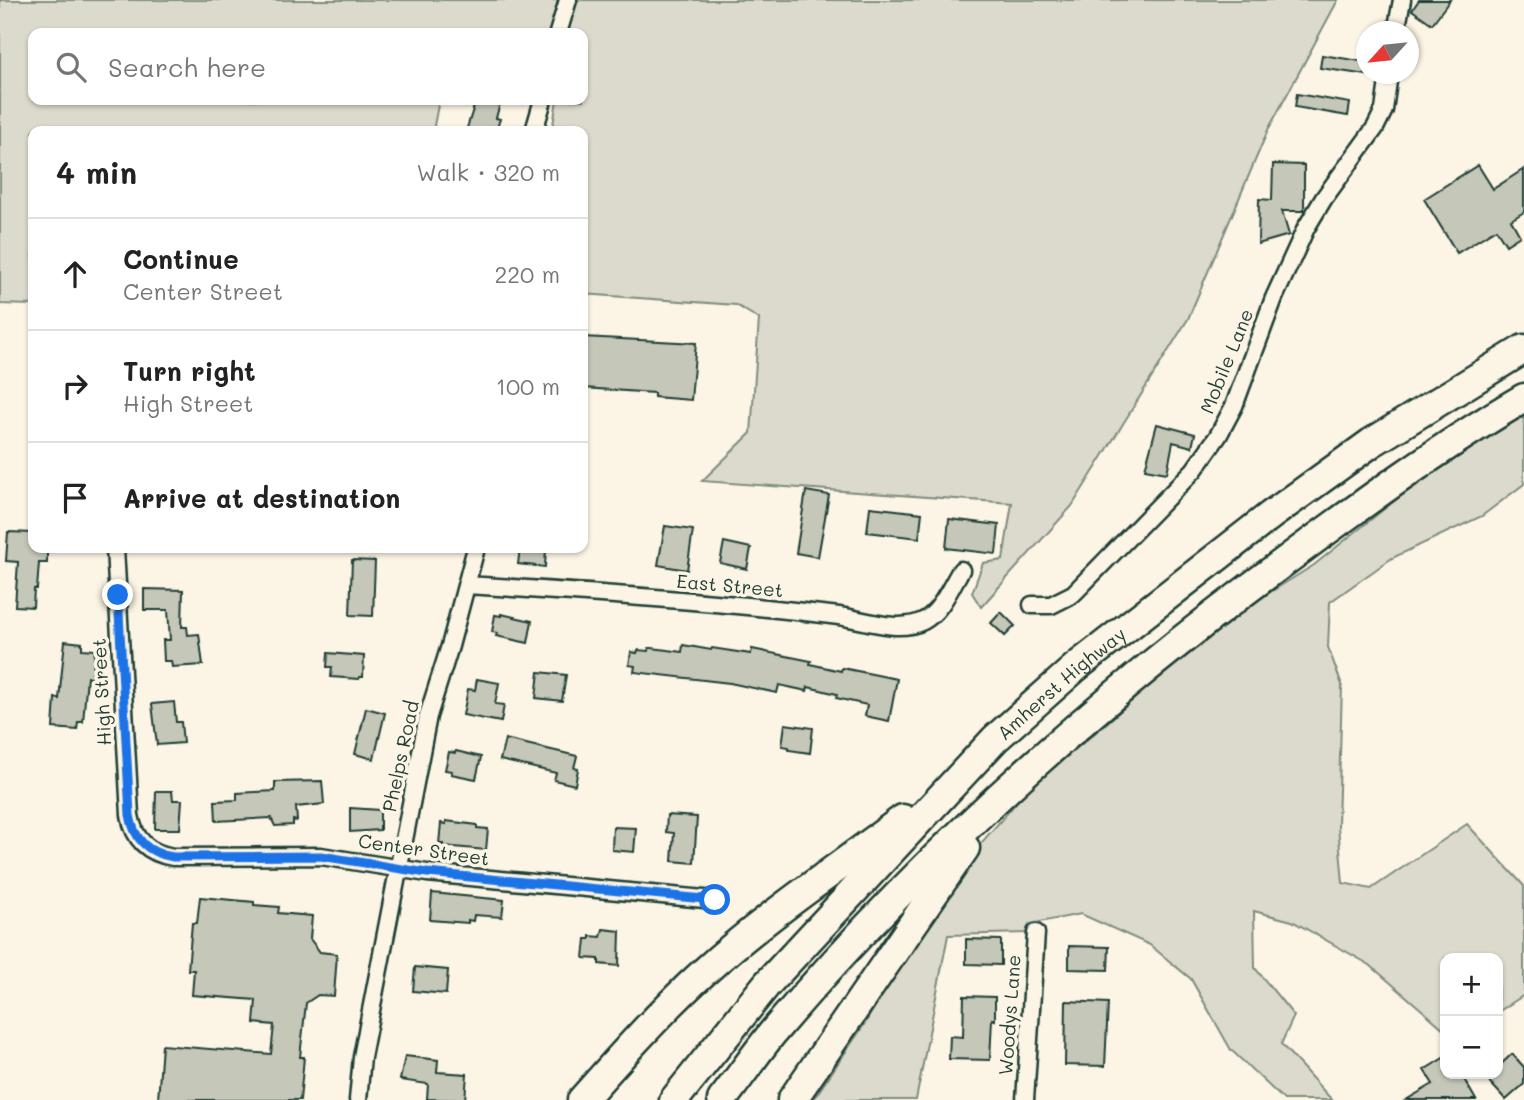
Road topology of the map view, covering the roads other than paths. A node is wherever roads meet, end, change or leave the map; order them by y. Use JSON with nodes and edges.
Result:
{"nodes":[{"id":1,"x":568,"y":0,"type":"edge"},
{"id":2,"x":1402,"y":0,"type":"edge"},
{"id":3,"x":1398,"y":21,"type":"edge"},
{"id":4,"x":560,"y":28,"type":"edge"},
{"id":5,"x":1388,"y":84,"type":"edge"},
{"id":6,"x":542,"y":105,"type":"edge"},
{"id":7,"x":535,"y":126,"type":"edge"},
{"id":8,"x":1524,"y":349,"type":"edge"},
{"id":9,"x":1524,"y":398,"type":"edge"},
{"id":10,"x":115,"y":553,"type":"edge"},
{"id":11,"x":475,"y":553,"type":"edge"},
{"id":12,"x":961,"y":570,"type":"dead end"},
{"id":13,"x":467,"y":585,"type":"junction"},
{"id":14,"x":1032,"y":605,"type":"dead end"},
{"id":15,"x":995,"y":739,"type":"junction"},
{"id":16,"x":1052,"y":750,"type":"junction"},
{"id":17,"x":135,"y":832,"type":"joint"},
{"id":18,"x":400,"y":869,"type":"junction"},
{"id":19,"x":715,"y":900,"type":"dead end"},
{"id":20,"x":1036,"y":933,"type":"dead end"},
{"id":21,"x":358,"y":1100,"type":"edge"},
{"id":22,"x":582,"y":1100,"type":"edge"},
{"id":23,"x":674,"y":1100,"type":"edge"},
{"id":24,"x":722,"y":1100,"type":"edge"},
{"id":25,"x":792,"y":1100,"type":"edge"},
{"id":26,"x":1025,"y":1100,"type":"edge"}],
"edges":[{"from":1,"to":4,"type":"street"},
{"from":2,"to":3,"type":"street"},
{"from":5,"to":14,"type":"street","name":"Mobile Lane"},
{"from":6,"to":7,"type":"street"},
{"from":8,"to":15,"type":"highway","name":"Amherst Highway"},
{"from":9,"to":16,"type":"highway"},
{"from":10,"to":17,"type":"street","name":"High Street"},
{"from":11,"to":13,"type":"street","name":"Phelps Road"},
{"from":12,"to":13,"type":"street","name":"East Street"},
{"from":13,"to":18,"type":"street","name":"Phelps Road"},
{"from":15,"to":22,"type":"highway"},
{"from":15,"to":23,"type":"highway","name":"Amherst Highway"},
{"from":16,"to":24,"type":"highway"},
{"from":16,"to":25,"type":"highway"},
{"from":17,"to":18,"type":"street","name":"Center Street"},
{"from":18,"to":19,"type":"street","name":"Center Street"},
{"from":18,"to":21,"type":"street","name":"Phelps Road"},
{"from":20,"to":26,"type":"street","name":"Woodys Lane"}]}
